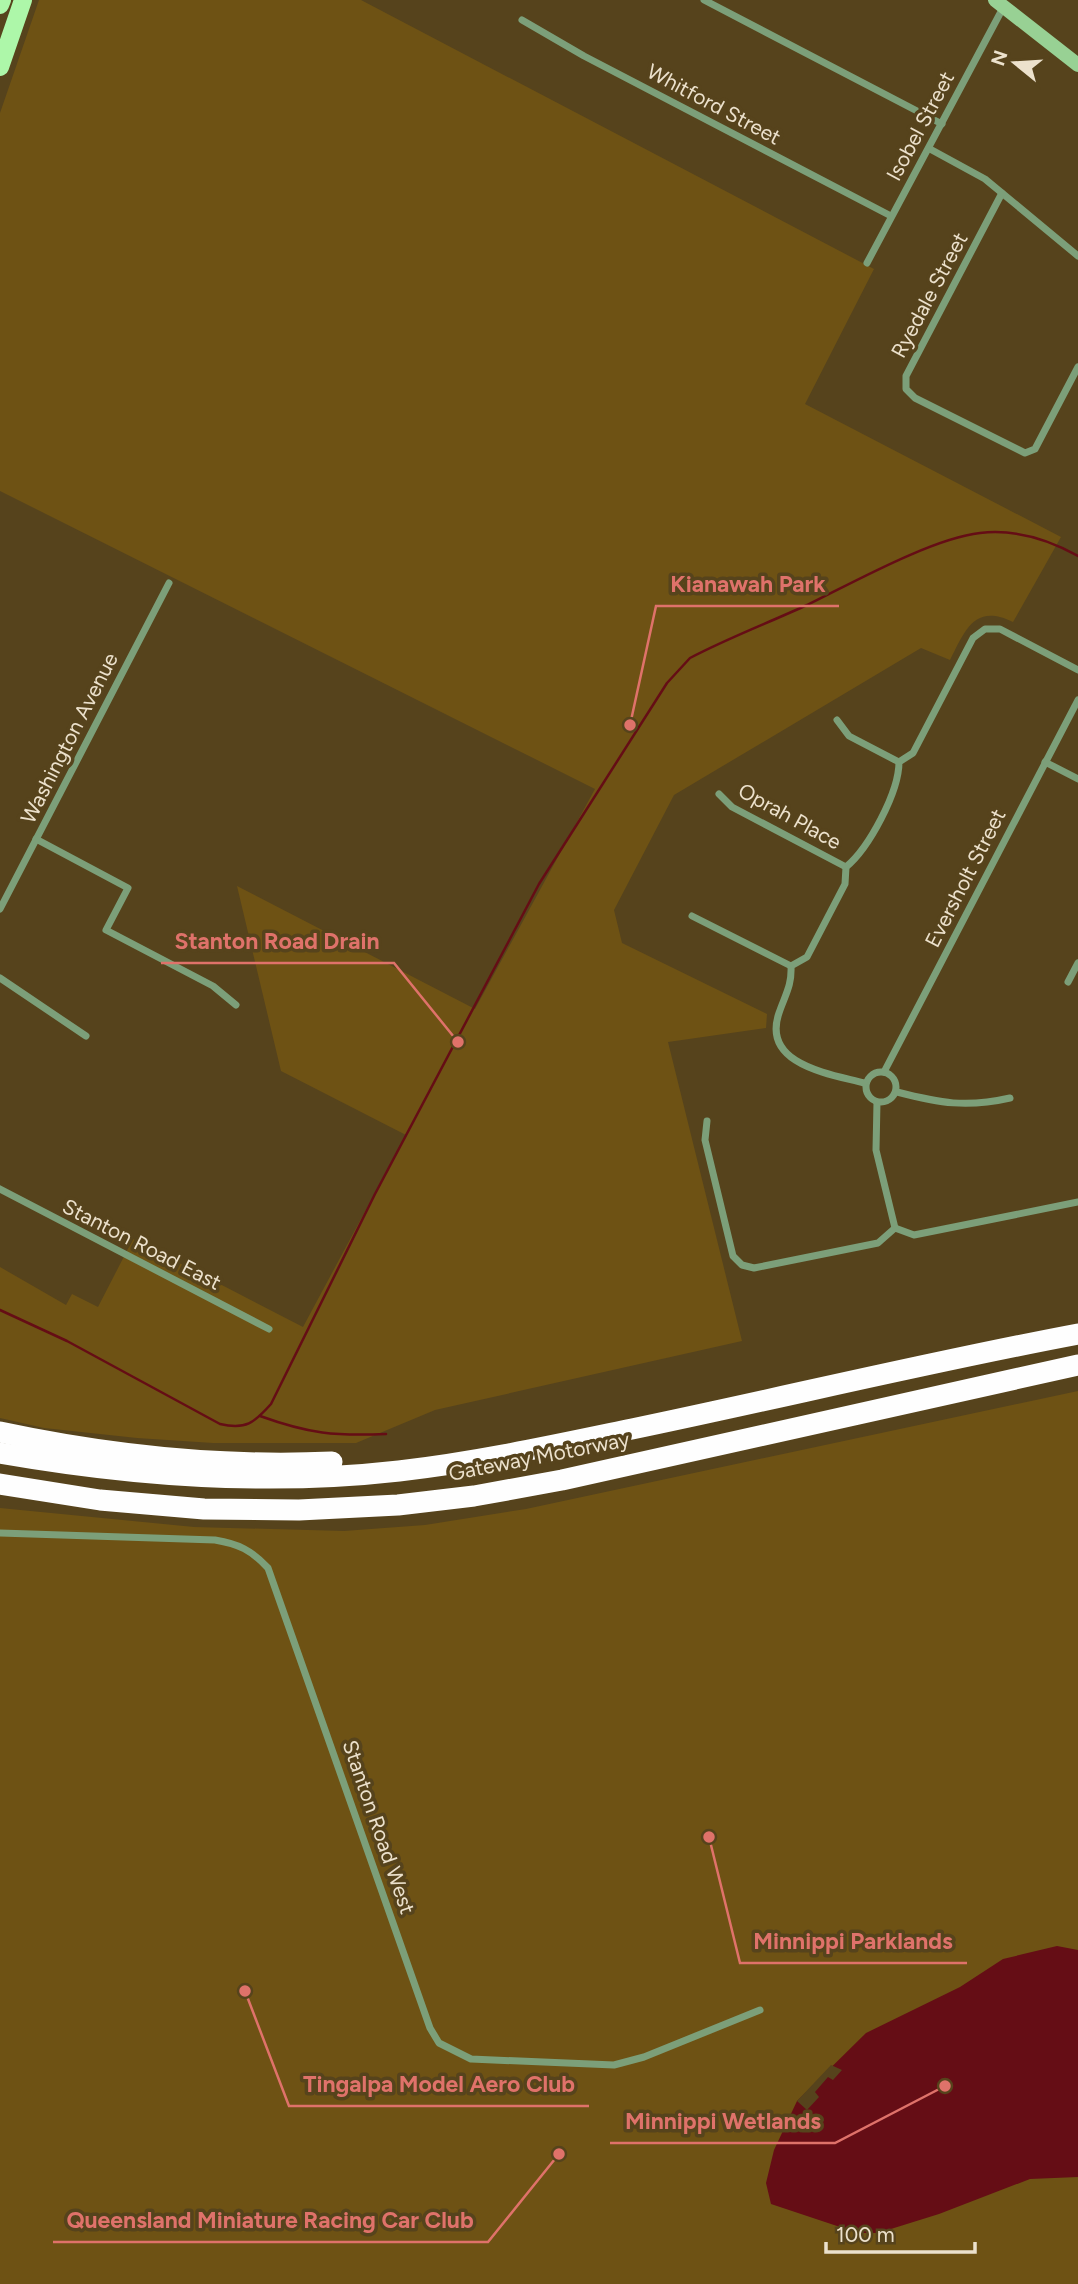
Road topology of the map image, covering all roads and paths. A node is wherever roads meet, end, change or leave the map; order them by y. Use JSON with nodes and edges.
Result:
{"nodes":[{"id":1,"x":23,"y":0,"type":"edge"},
{"id":2,"x":705,"y":0,"type":"edge"},
{"id":3,"x":1000,"y":3,"type":"edge"},
{"id":4,"x":522,"y":20,"type":"dead end"},
{"id":5,"x":1078,"y":65,"type":"edge"},
{"id":6,"x":0,"y":66,"type":"edge"},
{"id":7,"x":942,"y":124,"type":"junction"},
{"id":8,"x":930,"y":149,"type":"junction"},
{"id":9,"x":1002,"y":193,"type":"junction"},
{"id":10,"x":891,"y":216,"type":"junction"},
{"id":11,"x":1078,"y":256,"type":"edge"},
{"id":12,"x":867,"y":263,"type":"dead end"},
{"id":13,"x":1078,"y":367,"type":"edge"},
{"id":14,"x":169,"y":583,"type":"dead end"},
{"id":15,"x":1078,"y":670,"type":"edge"},
{"id":16,"x":1078,"y":699,"type":"edge"},
{"id":17,"x":836,"y":720,"type":"dead end"},
{"id":18,"x":899,"y":762,"type":"junction"},
{"id":19,"x":1045,"y":762,"type":"junction"},
{"id":20,"x":1078,"y":779,"type":"edge"},
{"id":21,"x":719,"y":794,"type":"dead end"},
{"id":22,"x":36,"y":839,"type":"junction"},
{"id":23,"x":846,"y":867,"type":"junction"},
{"id":24,"x":0,"y":909,"type":"edge"},
{"id":25,"x":692,"y":915,"type":"dead end"},
{"id":26,"x":1078,"y":963,"type":"edge"},
{"id":27,"x":791,"y":967,"type":"junction"},
{"id":28,"x":0,"y":978,"type":"edge"},
{"id":29,"x":1068,"y":982,"type":"dead end"},
{"id":30,"x":236,"y":1005,"type":"dead end"},
{"id":31,"x":86,"y":1035,"type":"dead end"},
{"id":32,"x":884,"y":1072,"type":"junction"},
{"id":33,"x":864,"y":1083,"type":"junction"},
{"id":34,"x":897,"y":1091,"type":"junction"},
{"id":35,"x":1010,"y":1098,"type":"dead end"},
{"id":36,"x":877,"y":1102,"type":"junction"},
{"id":37,"x":707,"y":1121,"type":"dead end"},
{"id":38,"x":0,"y":1189,"type":"edge"},
{"id":39,"x":1078,"y":1202,"type":"edge"},
{"id":40,"x":895,"y":1228,"type":"junction"},
{"id":41,"x":269,"y":1329,"type":"dead end"},
{"id":42,"x":1078,"y":1334,"type":"edge"},
{"id":43,"x":1078,"y":1365,"type":"edge"},
{"id":44,"x":0,"y":1432,"type":"edge"},
{"id":45,"x":0,"y":1453,"type":"edge"},
{"id":46,"x":470,"y":1459,"type":"junction"},
{"id":47,"x":2,"y":1485,"type":"edge"},
{"id":48,"x":0,"y":1533,"type":"edge"},
{"id":49,"x":760,"y":2010,"type":"dead end"}],
"edges":[{"from":1,"to":6,"type":"main road"},
{"from":2,"to":7,"type":"street"},
{"from":3,"to":5,"type":"main road"},
{"from":3,"to":7,"type":"street","name":"Isobel Street"},
{"from":4,"to":10,"type":"street","name":"Whitford Street"},
{"from":7,"to":8,"type":"street","name":"Isobel Street"},
{"from":8,"to":9,"type":"street"},
{"from":8,"to":10,"type":"street","name":"Isobel Street"},
{"from":9,"to":11,"type":"street"},
{"from":9,"to":13,"type":"street","name":"Ryedale Street"},
{"from":10,"to":12,"type":"street","name":"Isobel Street"},
{"from":14,"to":22,"type":"street","name":"Washington Avenue"},
{"from":15,"to":18,"type":"street"},
{"from":16,"to":19,"type":"street","name":"Eversholt Street"},
{"from":17,"to":18,"type":"street"},
{"from":18,"to":23,"type":"street"},
{"from":19,"to":20,"type":"street"},
{"from":19,"to":32,"type":"street","name":"Eversholt Street"},
{"from":21,"to":23,"type":"street","name":"Oprah Place"},
{"from":22,"to":24,"type":"street","name":"Washington Avenue"},
{"from":22,"to":30,"type":"street"},
{"from":23,"to":27,"type":"street"},
{"from":25,"to":27,"type":"street"},
{"from":26,"to":29,"type":"street"},
{"from":27,"to":33,"type":"street"},
{"from":28,"to":31,"type":"street"},
{"from":32,"to":33,"type":"street"},
{"from":32,"to":34,"type":"street"},
{"from":33,"to":36,"type":"street"},
{"from":34,"to":35,"type":"street"},
{"from":34,"to":36,"type":"street"},
{"from":36,"to":40,"type":"street"},
{"from":37,"to":40,"type":"street"},
{"from":38,"to":41,"type":"street","name":"Stanton Road East"},
{"from":39,"to":40,"type":"street"},
{"from":42,"to":46,"type":"highway","name":"Gateway Motorway"},
{"from":43,"to":47,"type":"highway","name":"Gateway Motorway"},
{"from":44,"to":46,"type":"highway"},
{"from":45,"to":46,"type":"highway","name":"Gateway Motorway"},
{"from":48,"to":49,"type":"street","name":"Stanton Road West"}]}
